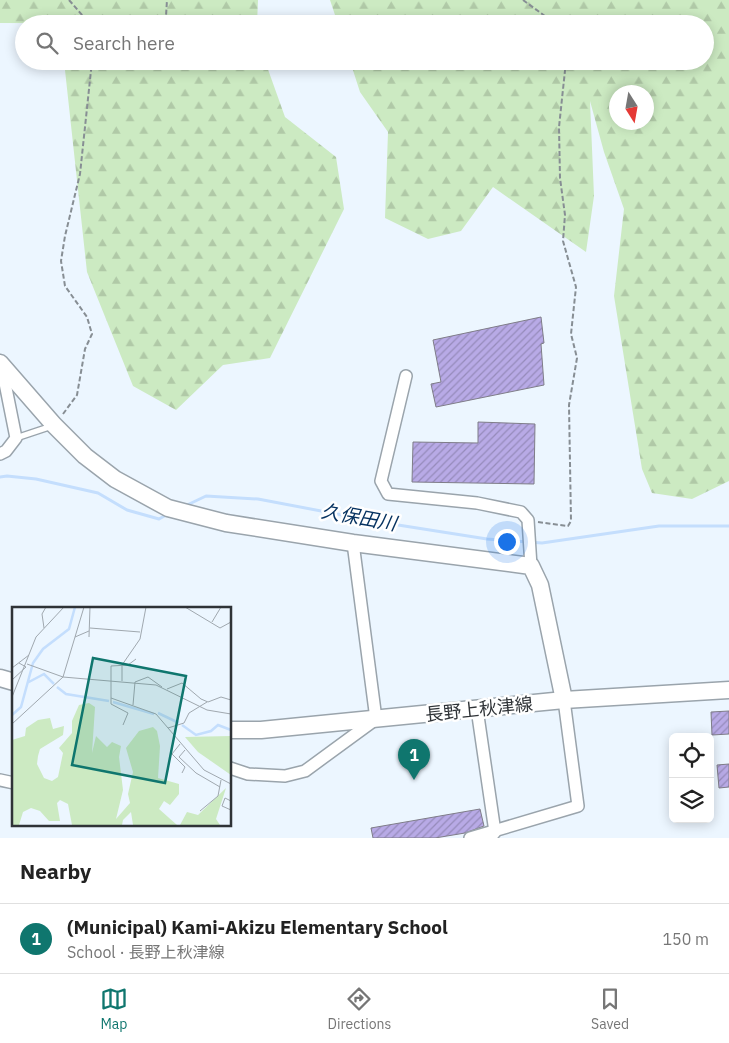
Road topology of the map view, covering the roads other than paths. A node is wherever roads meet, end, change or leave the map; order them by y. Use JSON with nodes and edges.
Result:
{"nodes":[{"id":1,"x":1,"y":363,"type":"edge"},
{"id":2,"x":406,"y":376,"type":"dead end"},
{"id":3,"x":54,"y":425,"type":"junction"},
{"id":4,"x":16,"y":438,"type":"junction"},
{"id":5,"x":0,"y":454,"type":"edge"},
{"id":6,"x":353,"y":543,"type":"junction"},
{"id":7,"x":532,"y":566,"type":"junction"},
{"id":8,"x":729,"y":690,"type":"edge"},
{"id":9,"x":564,"y":700,"type":"junction"},
{"id":10,"x":477,"y":709,"type":"junction"},
{"id":11,"x":376,"y":719,"type":"junction"},
{"id":12,"x":231,"y":730,"type":"edge"},
{"id":13,"x":231,"y":768,"type":"edge"},
{"id":14,"x":493,"y":835,"type":"edge"},
{"id":15,"x":470,"y":838,"type":"edge"}],
"edges":[{"from":1,"to":3,"type":"street"},
{"from":1,"to":4,"type":"street"},
{"from":2,"to":7,"type":"street"},
{"from":3,"to":4,"type":"lane"},
{"from":3,"to":6,"type":"street"},
{"from":4,"to":5,"type":"street"},
{"from":6,"to":7,"type":"street"},
{"from":6,"to":11,"type":"street"},
{"from":7,"to":9,"type":"street"},
{"from":8,"to":9,"type":"street","name":"長野上秋津線"},
{"from":9,"to":10,"type":"street","name":"長野上秋津線"},
{"from":9,"to":14,"type":"street"},
{"from":10,"to":11,"type":"street","name":"長野上秋津線"},
{"from":10,"to":14,"type":"street"},
{"from":11,"to":12,"type":"street","name":"長野上秋津線"},
{"from":11,"to":13,"type":"street"},
{"from":14,"to":15,"type":"street"}]}
